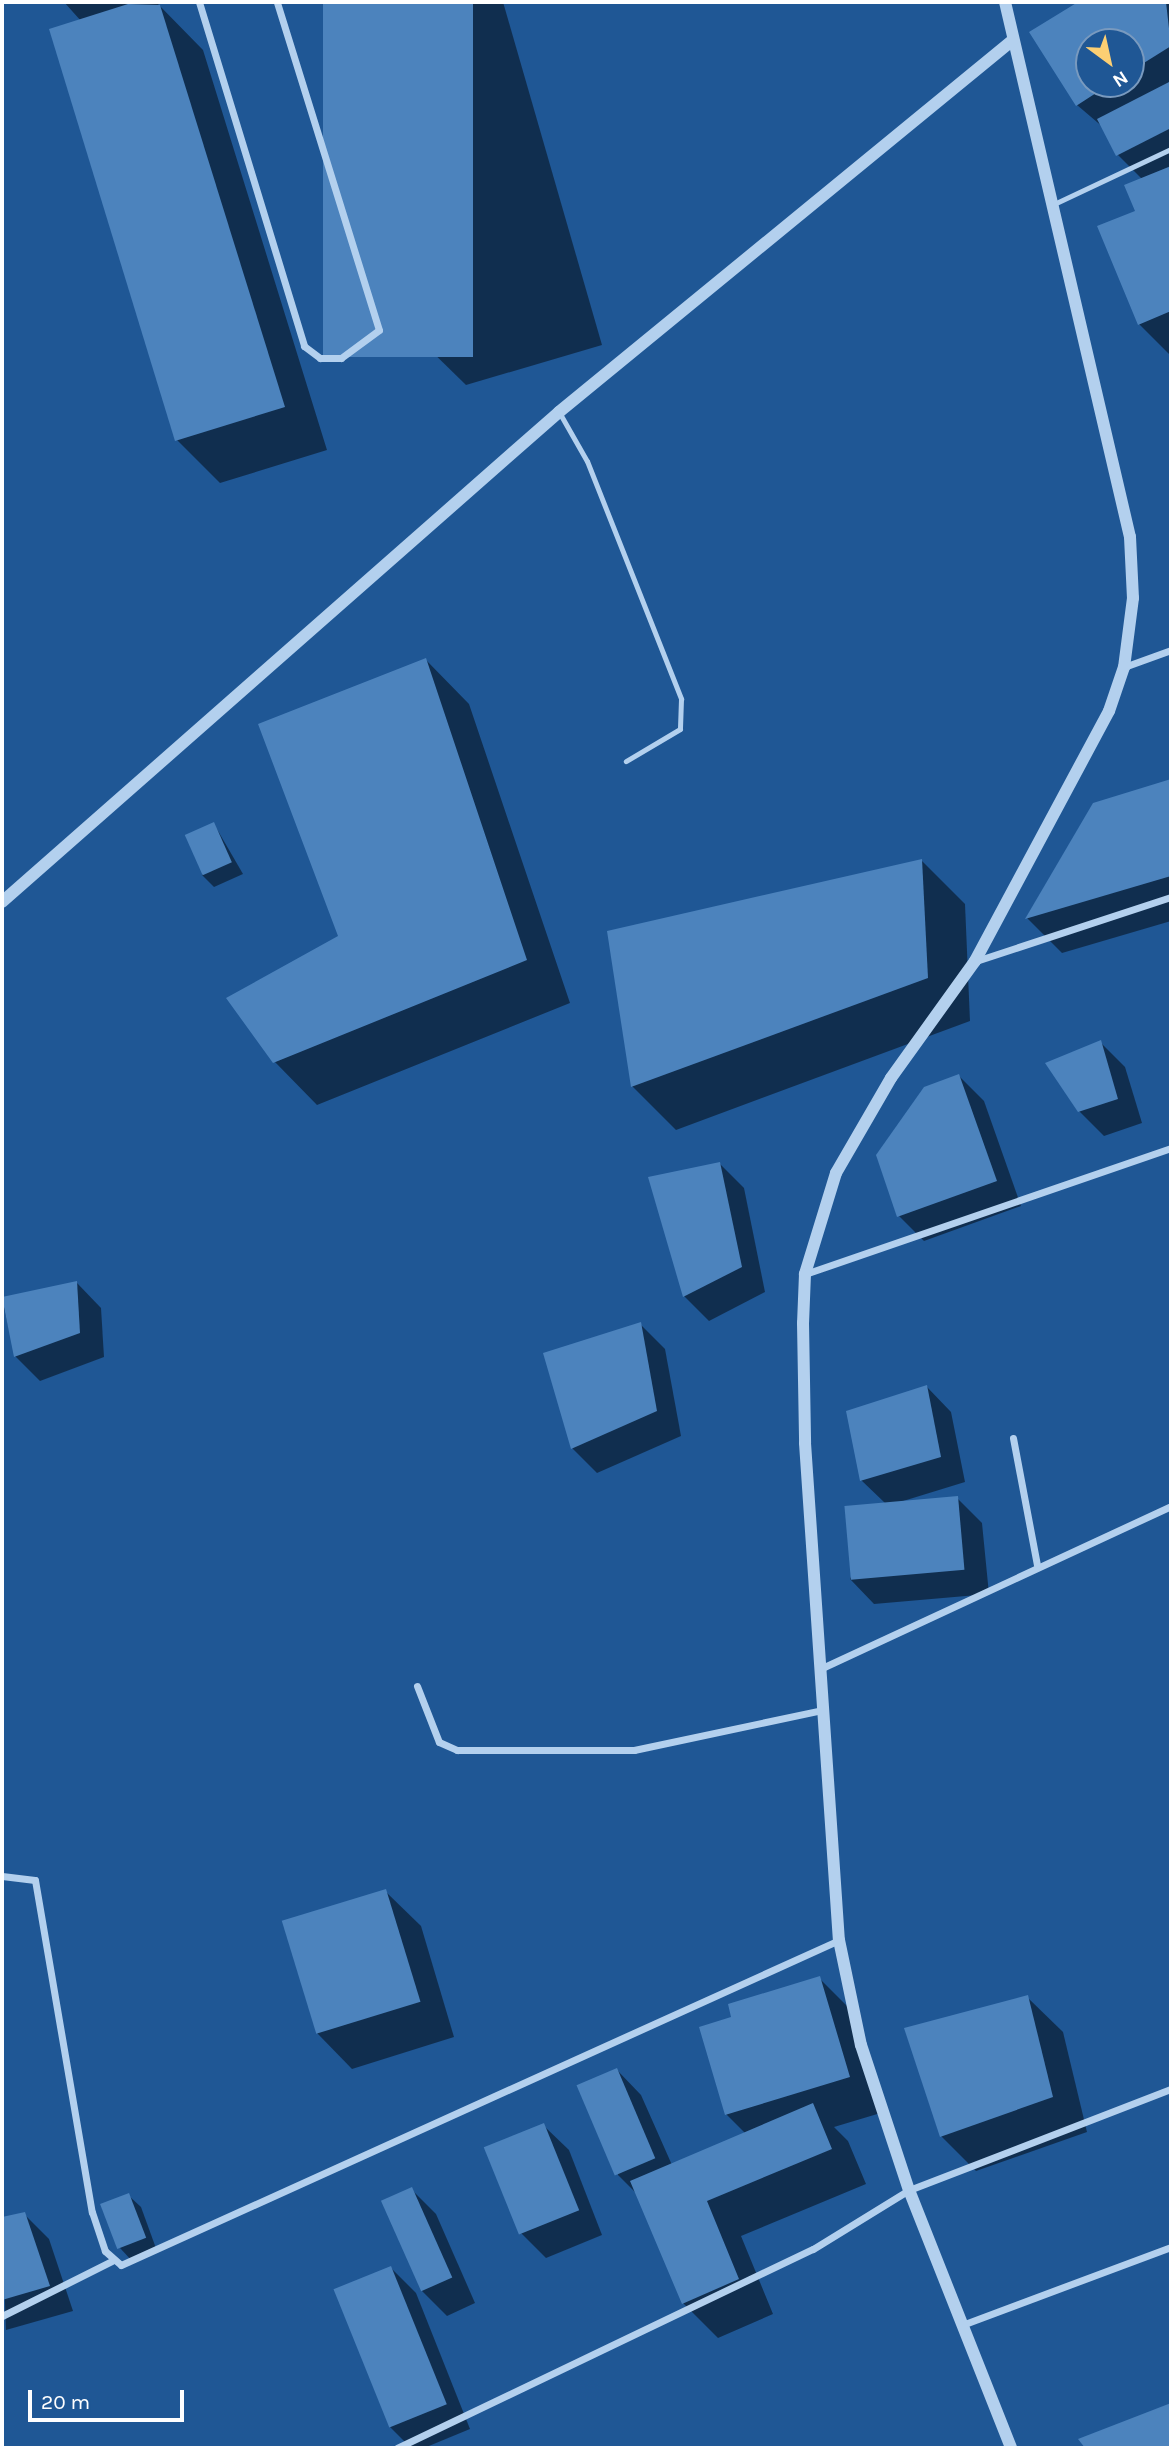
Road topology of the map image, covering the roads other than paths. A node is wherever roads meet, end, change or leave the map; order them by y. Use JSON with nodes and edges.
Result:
{"nodes":[{"id":1,"x":199,"y":2,"type":"edge"},
{"id":2,"x":276,"y":2,"type":"edge"},
{"id":3,"x":1005,"y":2,"type":"edge"},
{"id":4,"x":1013,"y":40,"type":"junction"},
{"id":5,"x":1171,"y":149,"type":"edge"},
{"id":6,"x":1054,"y":205,"type":"junction"},
{"id":7,"x":559,"y":412,"type":"junction"},
{"id":8,"x":1171,"y":650,"type":"edge"},
{"id":9,"x":1124,"y":667,"type":"junction"},
{"id":10,"x":626,"y":761,"type":"dead end"},
{"id":11,"x":1171,"y":897,"type":"edge"},
{"id":12,"x":2,"y":902,"type":"edge"},
{"id":13,"x":975,"y":961,"type":"junction"},
{"id":14,"x":1171,"y":1148,"type":"edge"},
{"id":15,"x":805,"y":1274,"type":"junction"},
{"id":16,"x":1013,"y":1438,"type":"dead end"},
{"id":17,"x":1171,"y":1506,"type":"edge"},
{"id":18,"x":1037,"y":1565,"type":"junction"},
{"id":19,"x":822,"y":1668,"type":"junction"},
{"id":20,"x":417,"y":1686,"type":"dead end"},
{"id":21,"x":822,"y":1710,"type":"junction"},
{"id":22,"x":2,"y":1876,"type":"edge"},
{"id":23,"x":839,"y":1940,"type":"junction"},
{"id":24,"x":1171,"y":2089,"type":"edge"},
{"id":25,"x":909,"y":2190,"type":"junction"},
{"id":26,"x":1171,"y":2247,"type":"edge"},
{"id":27,"x":112,"y":2261,"type":"junction"},
{"id":28,"x":2,"y":2316,"type":"edge"},
{"id":29,"x":961,"y":2326,"type":"junction"},
{"id":30,"x":397,"y":2448,"type":"edge"},
{"id":31,"x":1011,"y":2448,"type":"edge"}],
"edges":[{"from":1,"to":2,"type":"street"},
{"from":3,"to":4,"type":"street"},
{"from":4,"to":6,"type":"street"},
{"from":4,"to":7,"type":"street"},
{"from":5,"to":6,"type":"lane"},
{"from":6,"to":9,"type":"street"},
{"from":7,"to":10,"type":"lane"},
{"from":7,"to":12,"type":"street"},
{"from":8,"to":9,"type":"street"},
{"from":9,"to":13,"type":"street"},
{"from":11,"to":13,"type":"street"},
{"from":13,"to":15,"type":"street"},
{"from":14,"to":15,"type":"street"},
{"from":15,"to":19,"type":"street"},
{"from":16,"to":18,"type":"street"},
{"from":17,"to":18,"type":"street"},
{"from":18,"to":19,"type":"street"},
{"from":19,"to":21,"type":"street"},
{"from":20,"to":21,"type":"street"},
{"from":21,"to":23,"type":"street"},
{"from":22,"to":27,"type":"street"},
{"from":23,"to":25,"type":"street"},
{"from":23,"to":27,"type":"street"},
{"from":24,"to":25,"type":"street"},
{"from":25,"to":29,"type":"street"},
{"from":25,"to":30,"type":"street"},
{"from":26,"to":29,"type":"street"},
{"from":27,"to":28,"type":"street"},
{"from":29,"to":31,"type":"street"}]}
